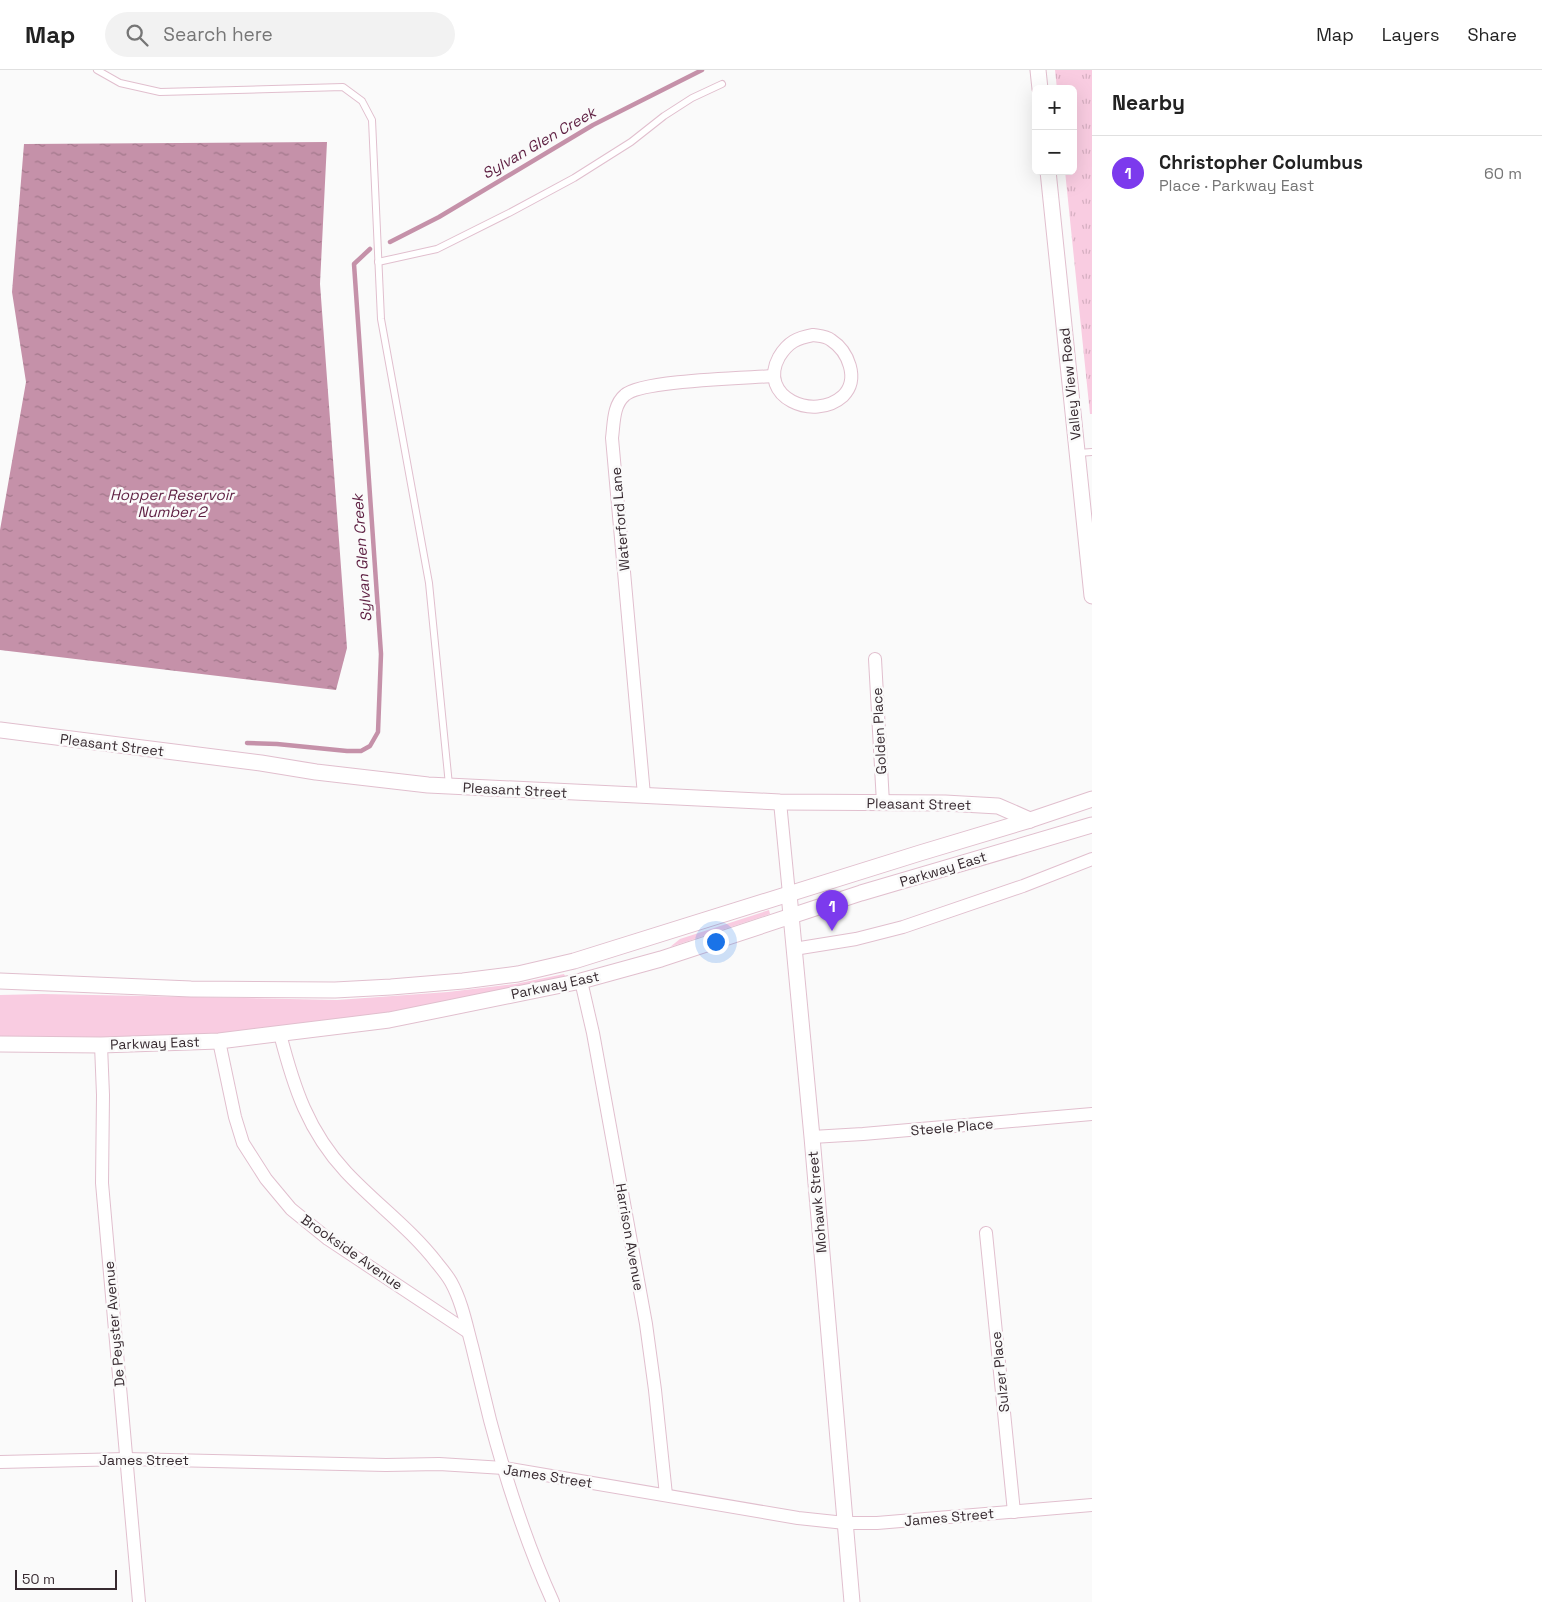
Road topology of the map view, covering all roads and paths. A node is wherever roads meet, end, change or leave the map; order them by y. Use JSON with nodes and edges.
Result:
{"nodes":[{"id":1,"x":96,"y":70,"type":"edge"},
{"id":2,"x":1038,"y":70,"type":"edge"},
{"id":3,"x":722,"y":84,"type":"dead end"},
{"id":4,"x":1040,"y":85,"type":"edge"},
{"id":5,"x":1049,"y":175,"type":"edge"},
{"id":6,"x":378,"y":262,"type":"junction"},
{"id":7,"x":773,"y":376,"type":"junction"},
{"id":8,"x":1085,"y":453,"type":"edge"},
{"id":9,"x":1092,"y":596,"type":"edge"},
{"id":10,"x":875,"y":659,"type":"dead end"},
{"id":11,"x":0,"y":730,"type":"edge"},
{"id":12,"x":449,"y":787,"type":"junction"},
{"id":13,"x":644,"y":795,"type":"junction"},
{"id":14,"x":1092,"y":799,"type":"edge"},
{"id":15,"x":780,"y":802,"type":"junction"},
{"id":16,"x":883,"y":803,"type":"junction"},
{"id":17,"x":1030,"y":820,"type":"junction"},
{"id":18,"x":1092,"y":824,"type":"edge"},
{"id":19,"x":1092,"y":859,"type":"edge"},
{"id":20,"x":789,"y":894,"type":"junction"},
{"id":21,"x":791,"y":916,"type":"junction"},
{"id":22,"x":794,"y":949,"type":"junction"},
{"id":23,"x":0,"y":981,"type":"edge"},
{"id":24,"x":582,"y":981,"type":"junction"},
{"id":25,"x":280,"y":1034,"type":"junction"},
{"id":26,"x":219,"y":1041,"type":"junction"},
{"id":27,"x":0,"y":1044,"type":"edge"},
{"id":28,"x":101,"y":1045,"type":"junction"},
{"id":29,"x":1092,"y":1114,"type":"edge"},
{"id":30,"x":812,"y":1138,"type":"junction"},
{"id":31,"x":986,"y":1233,"type":"dead end"},
{"id":32,"x":468,"y":1332,"type":"junction"},
{"id":33,"x":126,"y":1459,"type":"junction"},
{"id":34,"x":0,"y":1462,"type":"edge"},
{"id":35,"x":504,"y":1468,"type":"junction"},
{"id":36,"x":666,"y":1495,"type":"junction"},
{"id":37,"x":1092,"y":1505,"type":"edge"},
{"id":38,"x":1014,"y":1512,"type":"junction"},
{"id":39,"x":845,"y":1523,"type":"junction"},
{"id":40,"x":139,"y":1602,"type":"edge"},
{"id":41,"x":553,"y":1602,"type":"edge"},
{"id":42,"x":852,"y":1602,"type":"edge"}],
"edges":[{"from":1,"to":6,"type":"lane"},
{"from":2,"to":4,"type":"street"},
{"from":3,"to":6,"type":"lane"},
{"from":5,"to":8,"type":"street","name":"Valley View Road"},
{"from":6,"to":12,"type":"lane"},
{"from":7,"to":7,"type":"street"},
{"from":7,"to":13,"type":"street","name":"Waterford Lane"},
{"from":8,"to":9,"type":"street","name":"Valley View Road"},
{"from":10,"to":16,"type":"street","name":"Golden Place"},
{"from":11,"to":12,"type":"street","name":"Pleasant Street"},
{"from":12,"to":13,"type":"street","name":"Pleasant Street"},
{"from":13,"to":15,"type":"street","name":"Pleasant Street"},
{"from":14,"to":17,"type":"street","name":"Parkway East"},
{"from":15,"to":16,"type":"street","name":"Pleasant Street"},
{"from":15,"to":20,"type":"street","name":"Mohawk Street"},
{"from":16,"to":17,"type":"street","name":"Pleasant Street"},
{"from":17,"to":20,"type":"street","name":"Parkway East"},
{"from":18,"to":21,"type":"street","name":"Parkway East"},
{"from":19,"to":22,"type":"street"},
{"from":20,"to":21,"type":"street","name":"Mohawk Street"},
{"from":20,"to":23,"type":"street","name":"Parkway East"},
{"from":21,"to":22,"type":"street","name":"Mohawk Street"},
{"from":21,"to":24,"type":"street","name":"Parkway East"},
{"from":22,"to":30,"type":"street","name":"Mohawk Street"},
{"from":24,"to":25,"type":"street","name":"Parkway East"},
{"from":24,"to":36,"type":"street","name":"Harrison Avenue"},
{"from":25,"to":26,"type":"street","name":"Parkway East"},
{"from":25,"to":32,"type":"street"},
{"from":26,"to":28,"type":"street","name":"Parkway East"},
{"from":26,"to":32,"type":"street","name":"Brookside Avenue"},
{"from":27,"to":28,"type":"street","name":"Parkway East"},
{"from":28,"to":33,"type":"street","name":"De Peyster Avenue"},
{"from":29,"to":30,"type":"street","name":"Steele Place"},
{"from":30,"to":39,"type":"street","name":"Mohawk Street"},
{"from":31,"to":38,"type":"street","name":"Sulzer Place"},
{"from":32,"to":35,"type":"street"},
{"from":33,"to":34,"type":"street","name":"James Street"},
{"from":33,"to":35,"type":"street","name":"James Street"},
{"from":33,"to":40,"type":"street","name":"De Peyster Avenue"},
{"from":35,"to":36,"type":"street","name":"James Street"},
{"from":35,"to":41,"type":"street"},
{"from":36,"to":39,"type":"street","name":"James Street"},
{"from":37,"to":38,"type":"street","name":"James Street"},
{"from":38,"to":39,"type":"street","name":"James Street"},
{"from":39,"to":42,"type":"street","name":"Mohawk Street"}]}
